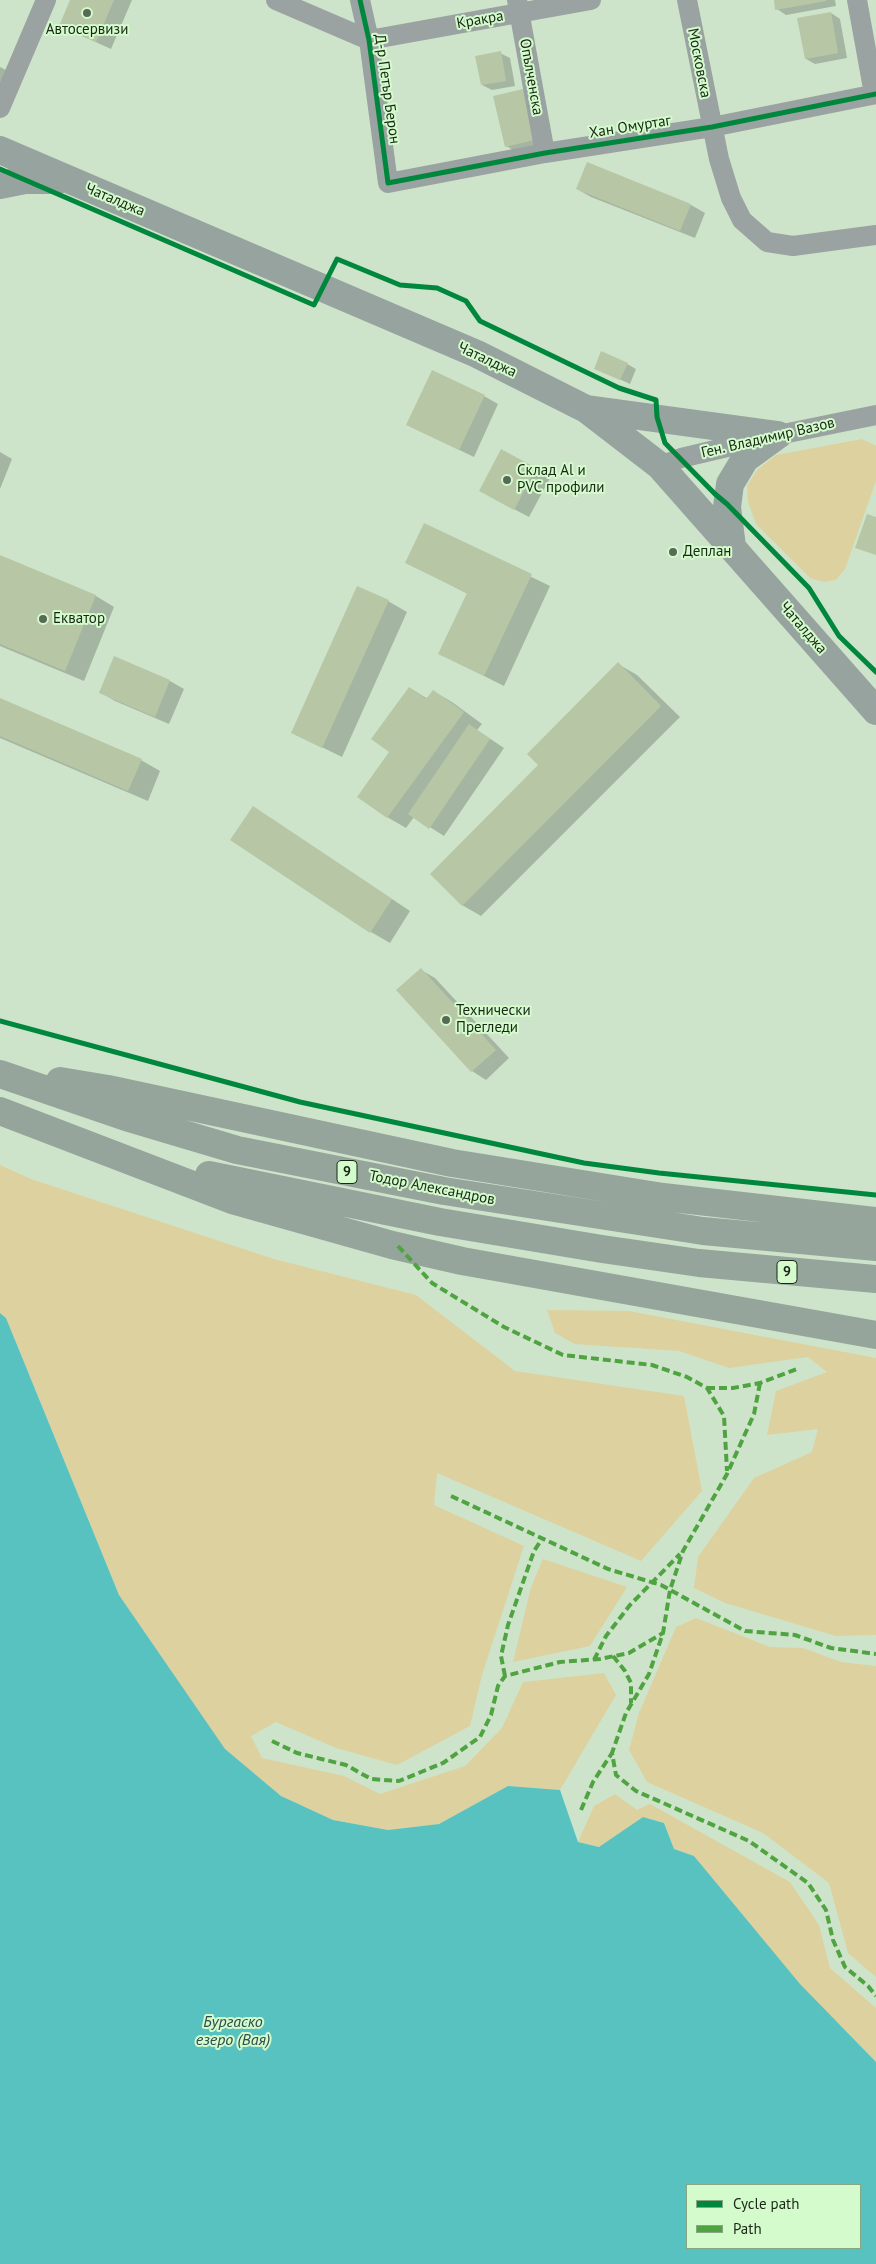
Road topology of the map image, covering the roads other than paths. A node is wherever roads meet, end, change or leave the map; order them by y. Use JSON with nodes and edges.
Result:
{"nodes":[{"id":1,"x":46,"y":0,"type":"edge"},
{"id":2,"x":276,"y":0,"type":"edge"},
{"id":3,"x":360,"y":0,"type":"edge"},
{"id":4,"x":591,"y":0,"type":"edge"},
{"id":5,"x":687,"y":0,"type":"edge"},
{"id":6,"x":858,"y":0,"type":"edge"},
{"id":7,"x":518,"y":6,"type":"edge"},
{"id":8,"x":368,"y":40,"type":"junction"},
{"id":9,"x":875,"y":94,"type":"edge"},
{"id":10,"x":0,"y":108,"type":"edge"},
{"id":11,"x":712,"y":127,"type":"junction"},
{"id":12,"x":0,"y":150,"type":"edge"},
{"id":13,"x":545,"y":153,"type":"junction"},
{"id":14,"x":72,"y":181,"type":"junction"},
{"id":15,"x":388,"y":183,"type":"joint"},
{"id":16,"x":0,"y":185,"type":"edge"},
{"id":17,"x":876,"y":235,"type":"edge"},
{"id":18,"x":586,"y":409,"type":"junction"},
{"id":19,"x":876,"y":415,"type":"edge"},
{"id":20,"x":778,"y":434,"type":"junction"},
{"id":21,"x":660,"y":466,"type":"junction"},
{"id":22,"x":732,"y":547,"type":"junction"},
{"id":23,"x":876,"y":711,"type":"edge"},
{"id":24,"x":0,"y":1072,"type":"edge"},
{"id":25,"x":0,"y":1110,"type":"edge"},
{"id":26,"x":876,"y":1221,"type":"edge"},
{"id":27,"x":876,"y":1247,"type":"edge"},
{"id":28,"x":876,"y":1279,"type":"edge"},
{"id":29,"x":876,"y":1335,"type":"edge"}],
"edges":[{"from":1,"to":10,"type":"street"},
{"from":2,"to":8,"type":"street"},
{"from":3,"to":8,"type":"street","name":"Д-р Петър Берон"},
{"from":4,"to":7,"type":"street","name":"Кракра"},
{"from":5,"to":11,"type":"street","name":"Московска"},
{"from":6,"to":9,"type":"street"},
{"from":7,"to":8,"type":"street","name":"Кракра"},
{"from":7,"to":13,"type":"street","name":"Опълченска"},
{"from":8,"to":15,"type":"street","name":"Д-р Петър Берон"},
{"from":9,"to":11,"type":"street","name":"Хан Омуртаг"},
{"from":11,"to":13,"type":"street","name":"Хан Омуртаг"},
{"from":11,"to":17,"type":"street","name":"Московска"},
{"from":12,"to":14,"type":"main road","name":"Чаталджа"},
{"from":13,"to":15,"type":"street","name":"Хан Омуртаг"},
{"from":14,"to":16,"type":"main road"},
{"from":14,"to":18,"type":"main road","name":"Чаталджа"},
{"from":18,"to":20,"type":"main road"},
{"from":18,"to":21,"type":"main road","name":"Чаталджа"},
{"from":19,"to":20,"type":"street","name":"Ген. Владимир Вазов"},
{"from":20,"to":21,"type":"street","name":"Ген. Владимир Вазов"},
{"from":20,"to":22,"type":"main road"},
{"from":21,"to":22,"type":"main road","name":"Чаталджа"},
{"from":22,"to":23,"type":"main road","name":"Чаталджа"},
{"from":24,"to":26,"type":"highway"},
{"from":24,"to":27,"type":"highway","name":"Тодор Александров","number":"9"},
{"from":25,"to":28,"type":"highway","name":"Тодор Александров","number":"9"},
{"from":25,"to":29,"type":"highway"}]}
